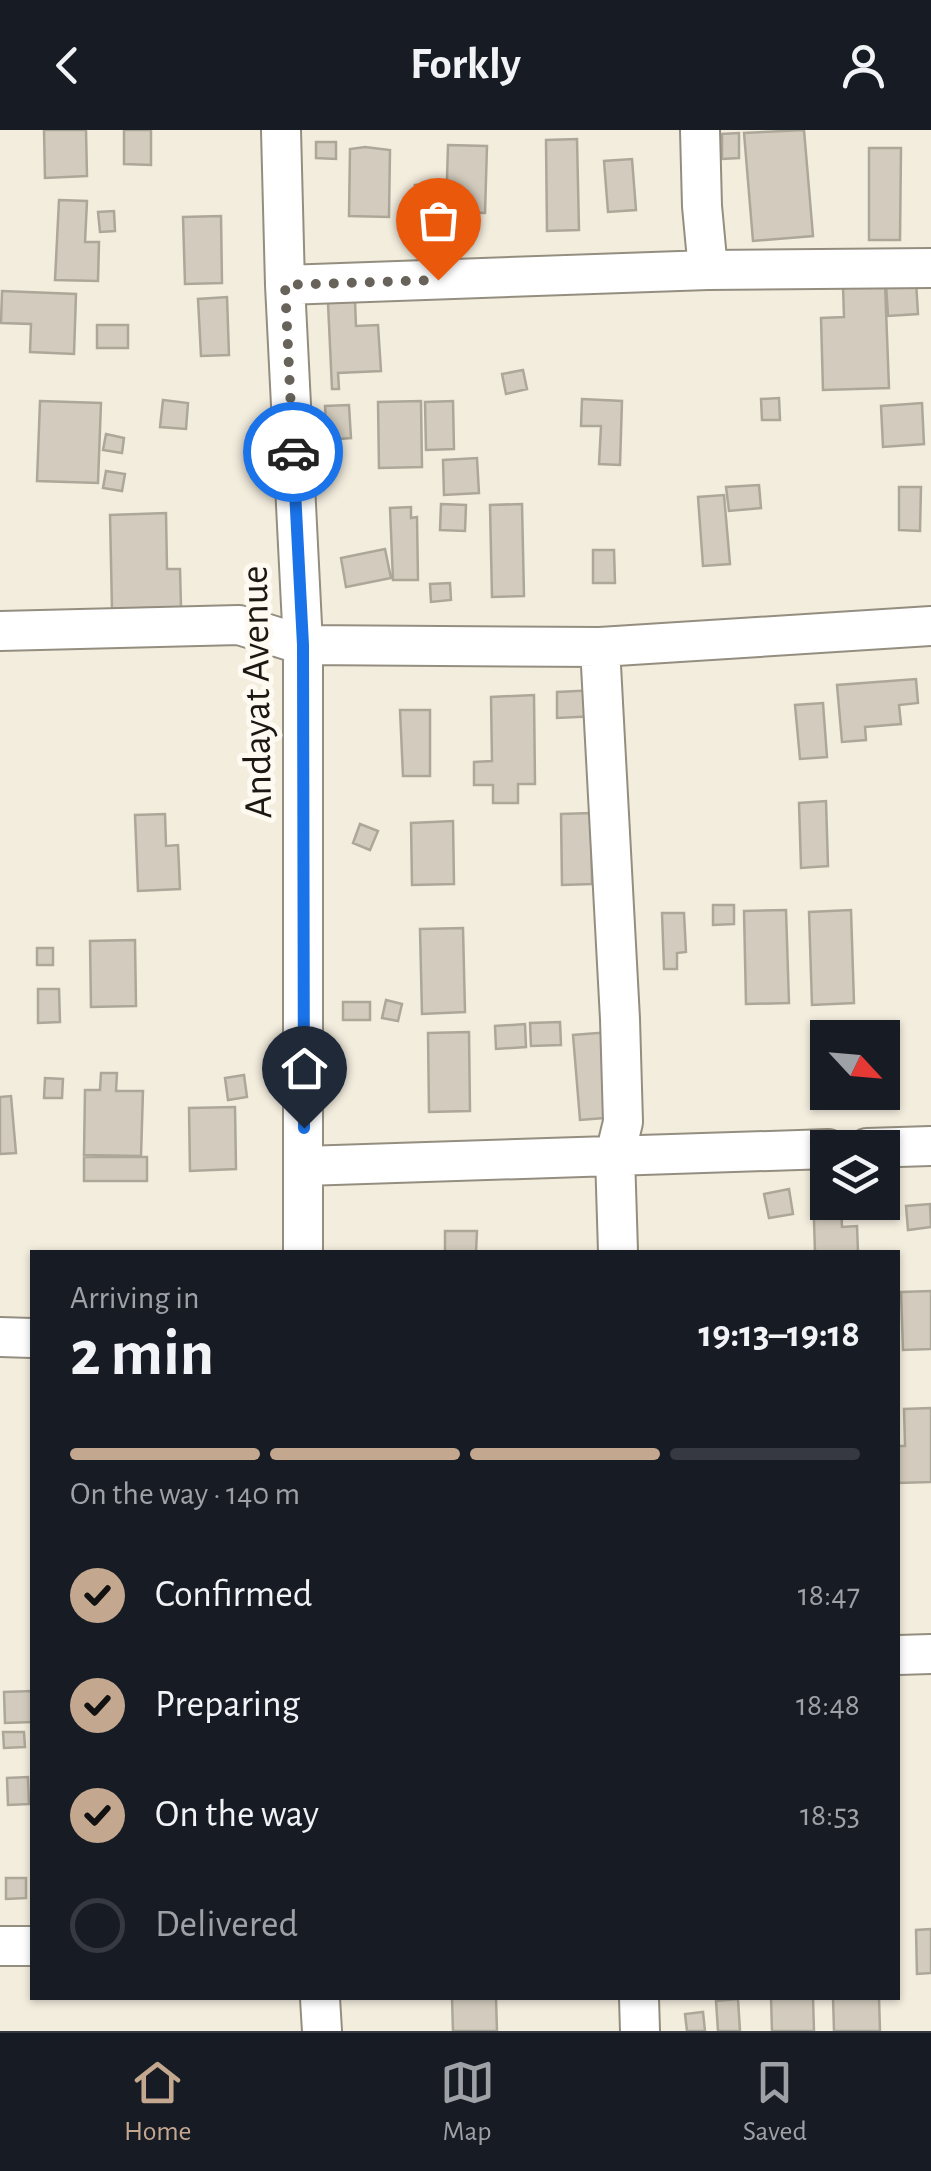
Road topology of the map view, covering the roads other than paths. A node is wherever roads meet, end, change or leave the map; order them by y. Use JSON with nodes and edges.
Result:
{"nodes":[{"id":1,"x":281,"y":130,"type":"edge"},
{"id":2,"x":700,"y":130,"type":"edge"},
{"id":3,"x":931,"y":268,"type":"edge"},
{"id":4,"x":708,"y":270,"type":"junction"},
{"id":5,"x":285,"y":285,"type":"junction"},
{"id":6,"x":931,"y":626,"type":"edge"},
{"id":7,"x":0,"y":631,"type":"edge"},
{"id":8,"x":303,"y":645,"type":"junction"},
{"id":9,"x":600,"y":648,"type":"junction"},
{"id":10,"x":931,"y":1146,"type":"edge"},
{"id":11,"x":900,"y":1147,"type":"edge"},
{"id":12,"x":810,"y":1149,"type":"edge"},
{"id":13,"x":615,"y":1155,"type":"junction"},
{"id":14,"x":304,"y":1166,"type":"junction"},
{"id":15,"x":303,"y":1250,"type":"edge"},
{"id":16,"x":618,"y":1250,"type":"edge"},
{"id":17,"x":0,"y":1337,"type":"edge"},
{"id":18,"x":30,"y":1338,"type":"edge"},
{"id":19,"x":931,"y":1654,"type":"edge"},
{"id":20,"x":900,"y":1655,"type":"edge"},
{"id":21,"x":0,"y":1946,"type":"edge"},
{"id":22,"x":30,"y":1946,"type":"edge"},
{"id":23,"x":320,"y":2000,"type":"edge"},
{"id":24,"x":640,"y":2000,"type":"edge"},
{"id":25,"x":322,"y":2031,"type":"edge"},
{"id":26,"x":640,"y":2031,"type":"edge"}],
"edges":[{"from":1,"to":5,"type":"street","name":"Andayat Avenue"},
{"from":2,"to":4,"type":"street"},
{"from":3,"to":4,"type":"street"},
{"from":4,"to":5,"type":"street"},
{"from":5,"to":8,"type":"street","name":"Andayat Avenue"},
{"from":6,"to":9,"type":"street"},
{"from":7,"to":8,"type":"street"},
{"from":8,"to":9,"type":"street"},
{"from":8,"to":14,"type":"street","name":"Andayat Avenue"},
{"from":9,"to":13,"type":"street"},
{"from":10,"to":11,"type":"street"},
{"from":12,"to":13,"type":"street"},
{"from":13,"to":14,"type":"street"},
{"from":13,"to":16,"type":"street"},
{"from":14,"to":15,"type":"street","name":"Andayat Avenue"},
{"from":17,"to":18,"type":"street"},
{"from":19,"to":20,"type":"street"},
{"from":21,"to":22,"type":"street"},
{"from":23,"to":25,"type":"street"},
{"from":24,"to":26,"type":"street"}]}
